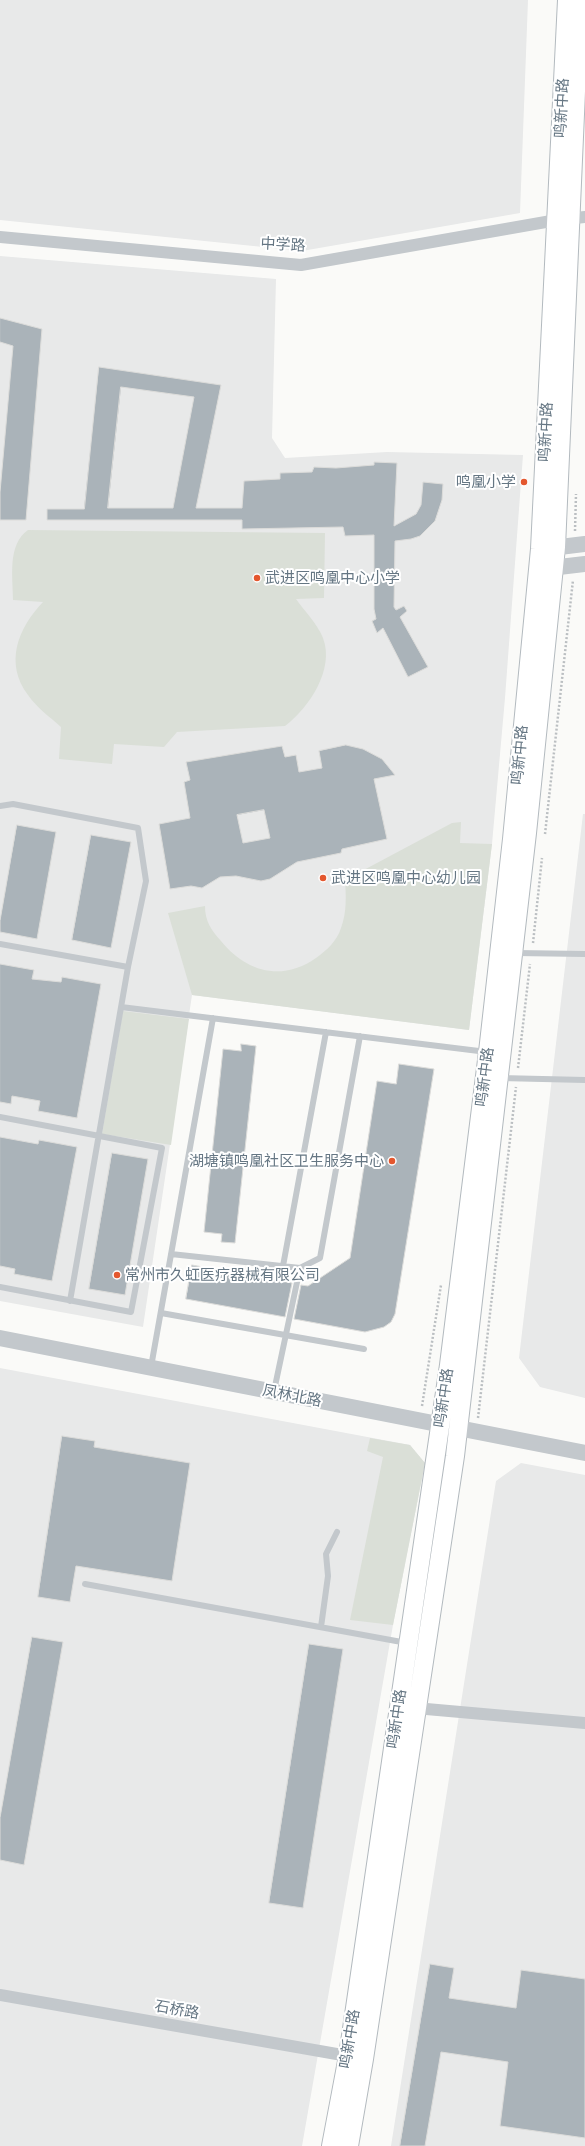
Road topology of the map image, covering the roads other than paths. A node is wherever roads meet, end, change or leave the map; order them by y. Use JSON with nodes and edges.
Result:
{"nodes":[{"id":1,"x":567,"y":0,"type":"edge"},
{"id":2,"x":580,"y":0,"type":"edge"},
{"id":3,"x":571,"y":218,"type":"edge"},
{"id":4,"x":0,"y":237,"type":"edge"},
{"id":5,"x":585,"y":544,"type":"edge"},
{"id":6,"x":548,"y":548,"type":"junction"},
{"id":7,"x":585,"y":564,"type":"edge"},
{"id":8,"x":546,"y":569,"type":"junction"},
{"id":9,"x":0,"y":806,"type":"edge"},
{"id":10,"x":0,"y":944,"type":"edge"},
{"id":11,"x":513,"y":953,"type":"junction"},
{"id":12,"x":585,"y":954,"type":"edge"},
{"id":13,"x":128,"y":967,"type":"junction"},
{"id":14,"x":121,"y":1007,"type":"junction"},
{"id":15,"x":213,"y":1018,"type":"junction"},
{"id":16,"x":326,"y":1032,"type":"junction"},
{"id":17,"x":360,"y":1036,"type":"junction"},
{"id":18,"x":495,"y":1053,"type":"junction"},
{"id":19,"x":499,"y":1078,"type":"junction"},
{"id":20,"x":585,"y":1080,"type":"edge"},
{"id":21,"x":0,"y":1118,"type":"edge"},
{"id":22,"x":98,"y":1136,"type":"junction"},
{"id":23,"x":171,"y":1254,"type":"junction"},
{"id":24,"x":283,"y":1266,"type":"junction"},
{"id":25,"x":300,"y":1268,"type":"junction"},
{"id":26,"x":0,"y":1287,"type":"edge"},
{"id":27,"x":70,"y":1301,"type":"junction"},
{"id":28,"x":161,"y":1313,"type":"junction"},
{"id":29,"x":285,"y":1336,"type":"junction"},
{"id":30,"x":0,"y":1338,"type":"edge"},
{"id":31,"x":364,"y":1349,"type":"dead end"},
{"id":32,"x":151,"y":1368,"type":"junction"},
{"id":33,"x":274,"y":1392,"type":"junction"},
{"id":34,"x":449,"y":1427,"type":"junction"},
{"id":35,"x":585,"y":1454,"type":"edge"},
{"id":36,"x":337,"y":1532,"type":"dead end"},
{"id":37,"x":86,"y":1584,"type":"dead end"},
{"id":38,"x":321,"y":1627,"type":"junction"},
{"id":39,"x":417,"y":1644,"type":"junction"},
{"id":40,"x":416,"y":1708,"type":"junction"},
{"id":41,"x":585,"y":1723,"type":"edge"},
{"id":42,"x":0,"y":1995,"type":"edge"},
{"id":43,"x":348,"y":2056,"type":"junction"},
{"id":44,"x":331,"y":2146,"type":"edge"},
{"id":45,"x":348,"y":2146,"type":"edge"}],
"edges":[{"from":1,"to":3,"type":"main road","name":"鸣新中路"},
{"from":2,"to":3,"type":"main road","name":"鸣新中路"},
{"from":3,"to":4,"type":"street","name":"中学路"},
{"from":3,"to":6,"type":"main road","name":"鸣新中路"},
{"from":5,"to":6,"type":"street"},
{"from":6,"to":8,"type":"main road","name":"鸣新中路"},
{"from":7,"to":8,"type":"street"},
{"from":8,"to":11,"type":"main road","name":"鸣新中路"},
{"from":8,"to":18,"type":"main road","name":"鸣新中路"},
{"from":9,"to":13,"type":"lane"},
{"from":10,"to":13,"type":"lane"},
{"from":11,"to":12,"type":"lane"},
{"from":11,"to":18,"type":"main road","name":"鸣新中路"},
{"from":13,"to":14,"type":"lane"},
{"from":14,"to":15,"type":"lane"},
{"from":14,"to":22,"type":"lane"},
{"from":15,"to":16,"type":"lane"},
{"from":15,"to":23,"type":"lane"},
{"from":16,"to":17,"type":"lane"},
{"from":16,"to":24,"type":"lane"},
{"from":17,"to":18,"type":"lane"},
{"from":17,"to":25,"type":"lane"},
{"from":18,"to":19,"type":"main road","name":"鸣新中路"},
{"from":18,"to":34,"type":"main road","name":"鸣新中路"},
{"from":19,"to":20,"type":"lane"},
{"from":19,"to":34,"type":"main road","name":"鸣新中路"},
{"from":21,"to":22,"type":"lane"},
{"from":22,"to":27,"type":"lane"},
{"from":22,"to":27,"type":"lane"},
{"from":23,"to":24,"type":"lane"},
{"from":23,"to":28,"type":"lane"},
{"from":24,"to":25,"type":"lane"},
{"from":25,"to":29,"type":"lane"},
{"from":26,"to":27,"type":"lane"},
{"from":28,"to":29,"type":"lane"},
{"from":28,"to":32,"type":"lane"},
{"from":29,"to":31,"type":"lane"},
{"from":29,"to":33,"type":"lane"},
{"from":30,"to":32,"type":"street","name":"凤林北路"},
{"from":32,"to":33,"type":"street","name":"凤林北路"},
{"from":33,"to":34,"type":"street","name":"凤林北路"},
{"from":34,"to":35,"type":"street","name":"凤林北路"},
{"from":34,"to":39,"type":"main road","name":"鸣新中路"},
{"from":36,"to":38,"type":"lane"},
{"from":37,"to":38,"type":"lane"},
{"from":38,"to":39,"type":"lane"},
{"from":39,"to":40,"type":"main road","name":"鸣新中路"},
{"from":39,"to":43,"type":"main road","name":"鸣新中路"},
{"from":40,"to":41,"type":"street"},
{"from":40,"to":45,"type":"main road","name":"鸣新中路"},
{"from":42,"to":43,"type":"street","name":"石桥路"},
{"from":43,"to":44,"type":"main road","name":"鸣新中路"}]}
